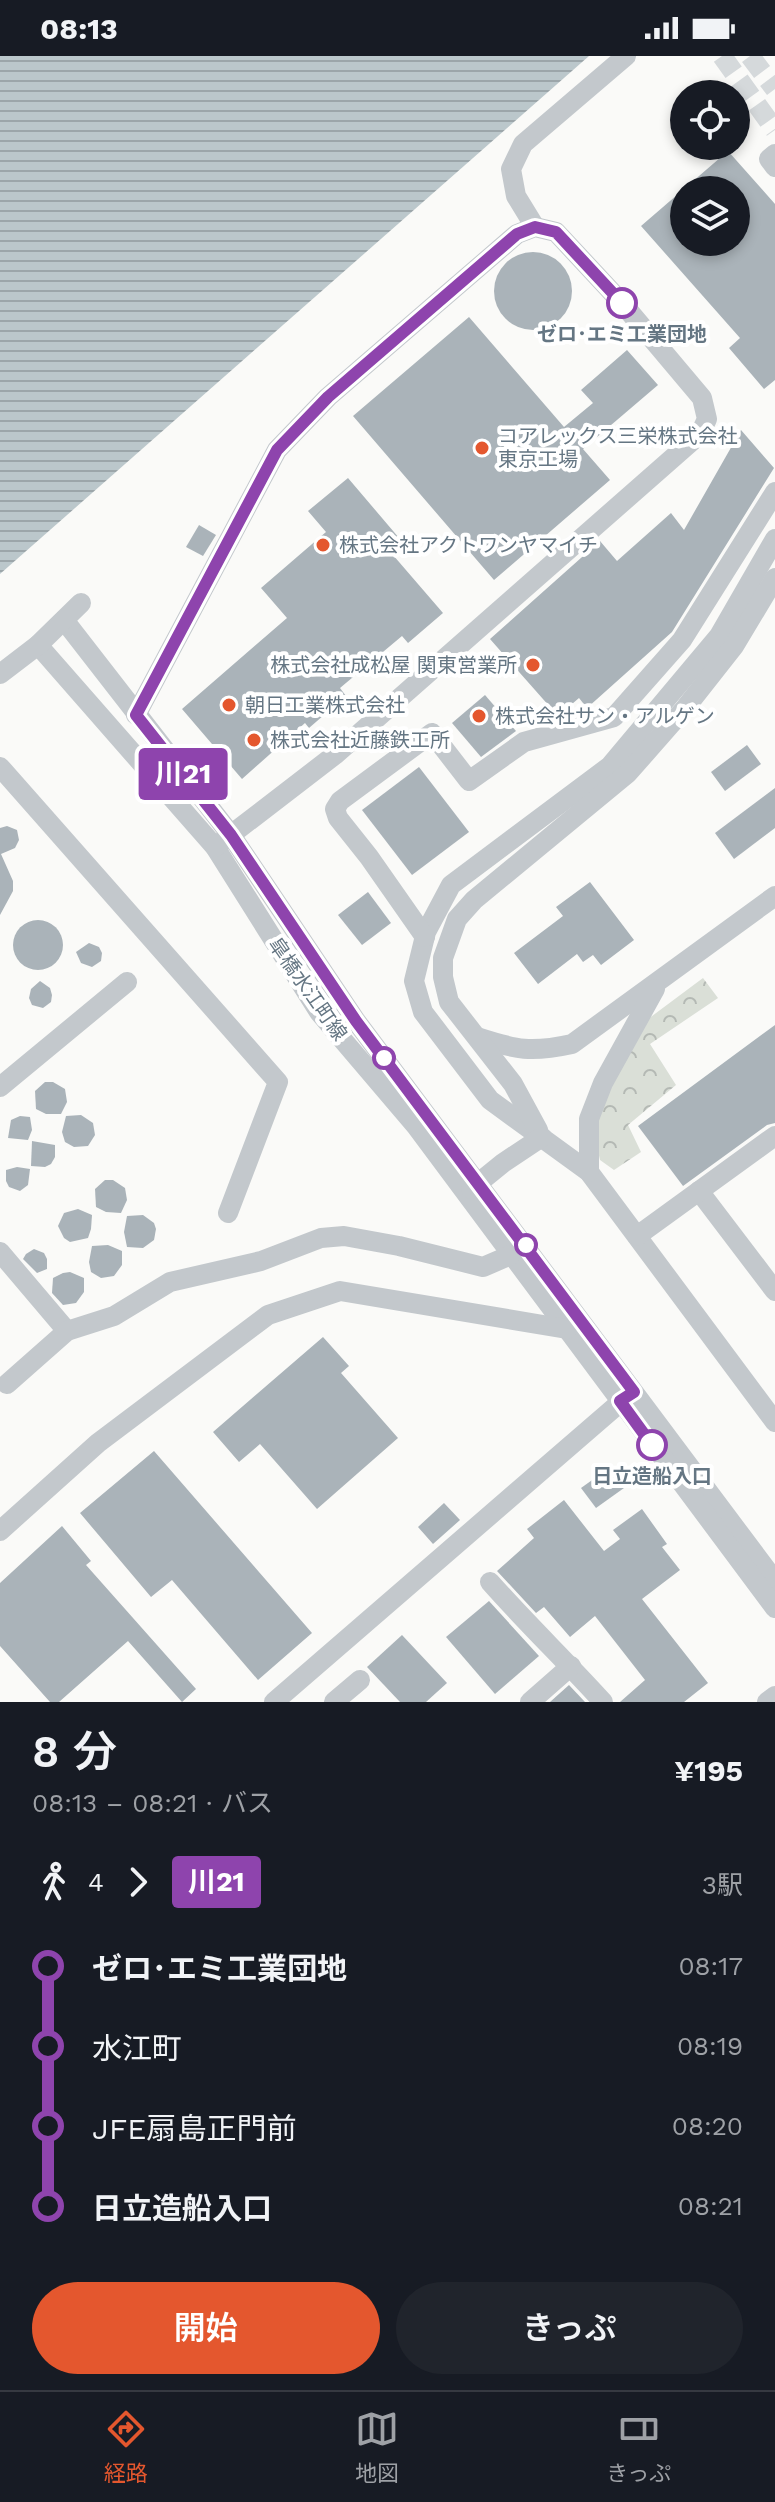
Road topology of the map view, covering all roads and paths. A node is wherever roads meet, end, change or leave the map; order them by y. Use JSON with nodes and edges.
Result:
{"nodes":[{"id":1,"x":626,"y":56,"type":"edge"},
{"id":2,"x":775,"y":154,"type":"edge"},
{"id":3,"x":775,"y":167,"type":"edge"},
{"id":4,"x":535,"y":227,"type":"junction"},
{"id":5,"x":775,"y":492,"type":"edge"},
{"id":6,"x":775,"y":539,"type":"edge"},
{"id":7,"x":775,"y":578,"type":"edge"},
{"id":8,"x":81,"y":603,"type":"dead end"},
{"id":9,"x":64,"y":620,"type":"junction"},
{"id":10,"x":38,"y":645,"type":"junction"},
{"id":11,"x":0,"y":674,"type":"edge"},
{"id":12,"x":136,"y":715,"type":"junction"},
{"id":13,"x":0,"y":767,"type":"edge"},
{"id":14,"x":223,"y":841,"type":"junction"},
{"id":15,"x":775,"y":896,"type":"edge"},
{"id":16,"x":425,"y":937,"type":"junction"},
{"id":17,"x":127,"y":982,"type":"dead end"},
{"id":18,"x":659,"y":982,"type":"junction"},
{"id":19,"x":477,"y":1037,"type":"junction"},
{"id":20,"x":0,"y":1087,"type":"edge"},
{"id":21,"x":775,"y":1136,"type":"edge"},
{"id":22,"x":542,"y":1137,"type":"junction"},
{"id":23,"x":589,"y":1172,"type":"junction"},
{"id":24,"x":473,"y":1189,"type":"junction"},
{"id":25,"x":699,"y":1191,"type":"junction"},
{"id":26,"x":228,"y":1213,"type":"dead end"},
{"id":27,"x":637,"y":1236,"type":"junction"},
{"id":28,"x":0,"y":1252,"type":"edge"},
{"id":29,"x":511,"y":1255,"type":"junction"},
{"id":30,"x":775,"y":1291,"type":"edge"},
{"id":31,"x":567,"y":1329,"type":"junction"},
{"id":32,"x":67,"y":1331,"type":"junction"},
{"id":33,"x":7,"y":1384,"type":"dead end"},
{"id":34,"x":627,"y":1397,"type":"junction"},
{"id":35,"x":775,"y":1422,"type":"edge"},
{"id":36,"x":0,"y":1531,"type":"edge"},
{"id":37,"x":775,"y":1581,"type":"edge"},
{"id":38,"x":490,"y":1582,"type":"dead end"},
{"id":39,"x":775,"y":1608,"type":"edge"},
{"id":40,"x":571,"y":1666,"type":"junction"},
{"id":41,"x":360,"y":1680,"type":"dead end"},
{"id":42,"x":775,"y":1696,"type":"edge"},
{"id":43,"x":274,"y":1702,"type":"edge"},
{"id":44,"x":334,"y":1702,"type":"edge"},
{"id":45,"x":530,"y":1702,"type":"edge"},
{"id":46,"x":603,"y":1702,"type":"edge"},
{"id":47,"x":767,"y":1702,"type":"edge"}],
"edges":[{"from":1,"to":4,"type":"street"},
{"from":2,"to":3,"type":"street"},
{"from":4,"to":12,"type":"street"},
{"from":4,"to":14,"type":"street"},
{"from":5,"to":16,"type":"street"},
{"from":6,"to":16,"type":"street"},
{"from":7,"to":19,"type":"street"},
{"from":8,"to":9,"type":"street"},
{"from":9,"to":10,"type":"street"},
{"from":9,"to":12,"type":"street","name":"皐橋水江町線"},
{"from":10,"to":11,"type":"street"},
{"from":10,"to":14,"type":"street","name":"皐橋水江町線"},
{"from":12,"to":14,"type":"street","name":"皐橋水江町線"},
{"from":13,"to":26,"type":"street"},
{"from":14,"to":24,"type":"street","name":"皐橋水江町線"},
{"from":15,"to":18,"type":"street"},
{"from":16,"to":22,"type":"street"},
{"from":17,"to":20,"type":"street"},
{"from":18,"to":19,"type":"street"},
{"from":18,"to":23,"type":"street"},
{"from":19,"to":22,"type":"street"},
{"from":21,"to":25,"type":"street"},
{"from":22,"to":23,"type":"street"},
{"from":22,"to":24,"type":"street"},
{"from":23,"to":27,"type":"street"},
{"from":24,"to":29,"type":"street","name":"皐橋水江町線"},
{"from":24,"to":34,"type":"street","name":"皐橋水江町線"},
{"from":25,"to":27,"type":"street"},
{"from":25,"to":30,"type":"street"},
{"from":27,"to":35,"type":"street"},
{"from":28,"to":32,"type":"street"},
{"from":29,"to":31,"type":"street","name":"皐橋水江町線"},
{"from":29,"to":32,"type":"street"},
{"from":31,"to":34,"type":"street","name":"皐橋水江町線"},
{"from":31,"to":36,"type":"street"},
{"from":32,"to":33,"type":"street"},
{"from":34,"to":37,"type":"street","name":"皐橋水江町線"},
{"from":34,"to":39,"type":"street","name":"皐橋水江町線"},
{"from":34,"to":43,"type":"street"},
{"from":38,"to":40,"type":"street"},
{"from":40,"to":45,"type":"street"},
{"from":40,"to":46,"type":"street"},
{"from":41,"to":44,"type":"street"},
{"from":42,"to":47,"type":"street"}]}
